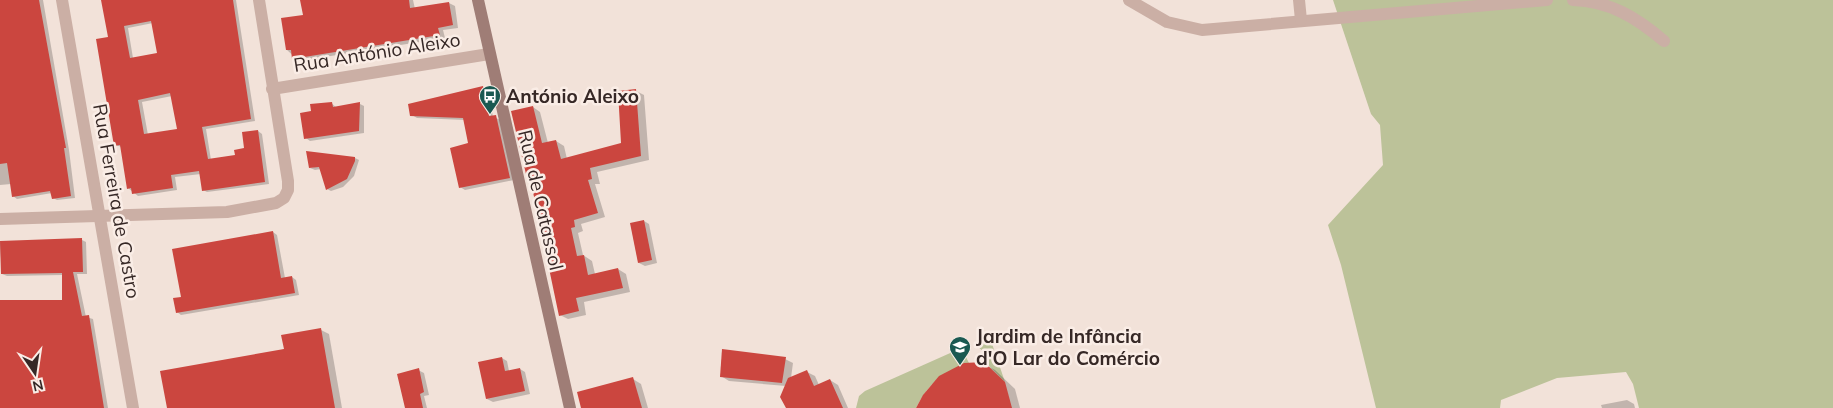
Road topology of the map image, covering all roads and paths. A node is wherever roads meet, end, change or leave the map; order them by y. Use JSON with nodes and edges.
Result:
{"nodes":[{"id":1,"x":62,"y":0,"type":"edge"},
{"id":2,"x":259,"y":0,"type":"edge"},
{"id":3,"x":478,"y":0,"type":"edge"},
{"id":4,"x":1129,"y":0,"type":"edge"},
{"id":5,"x":1299,"y":0,"type":"edge"},
{"id":6,"x":1547,"y":0,"type":"edge"},
{"id":7,"x":1573,"y":0,"type":"edge"},
{"id":8,"x":1301,"y":20,"type":"junction"},
{"id":9,"x":1664,"y":41,"type":"dead end"},
{"id":10,"x":489,"y":54,"type":"junction"},
{"id":11,"x":272,"y":88,"type":"junction"},
{"id":12,"x":100,"y":216,"type":"junction"},
{"id":13,"x":0,"y":219,"type":"edge"},
{"id":14,"x":134,"y":408,"type":"edge"},
{"id":15,"x":570,"y":408,"type":"edge"}],
"edges":[{"from":1,"to":12,"type":"street","name":"Rua Ferreira de Castro"},
{"from":2,"to":11,"type":"street"},
{"from":3,"to":10,"type":"main road","name":"Rua de Catassol"},
{"from":4,"to":8,"type":"street"},
{"from":5,"to":8,"type":"street"},
{"from":6,"to":8,"type":"street"},
{"from":7,"to":9,"type":"street"},
{"from":10,"to":11,"type":"street","name":"Rua António Aleixo"},
{"from":10,"to":15,"type":"main road","name":"Rua de Catassol"},
{"from":11,"to":12,"type":"street"},
{"from":12,"to":13,"type":"street"},
{"from":12,"to":14,"type":"street","name":"Rua Ferreira de Castro"}]}
